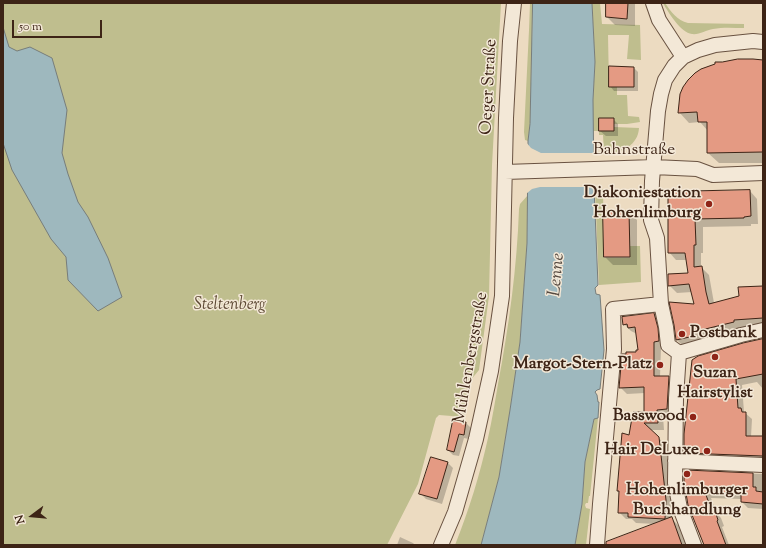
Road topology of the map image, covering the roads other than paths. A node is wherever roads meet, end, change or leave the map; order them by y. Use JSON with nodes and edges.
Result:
{"nodes":[{"id":1,"x":514,"y":3,"type":"edge"},
{"id":2,"x":653,"y":3,"type":"edge"},
{"id":3,"x":758,"y":42,"type":"edge"},
{"id":4,"x":683,"y":57,"type":"junction"},
{"id":5,"x":654,"y":167,"type":"junction"},
{"id":6,"x":511,"y":172,"type":"junction"},
{"id":7,"x":763,"y":174,"type":"edge"},
{"id":8,"x":661,"y":304,"type":"junction"},
{"id":9,"x":763,"y":330,"type":"edge"},
{"id":10,"x":679,"y":353,"type":"junction"},
{"id":11,"x":675,"y":461,"type":"junction"},
{"id":12,"x":763,"y":465,"type":"edge"},
{"id":13,"x":441,"y":545,"type":"edge"},
{"id":14,"x":597,"y":545,"type":"edge"},
{"id":15,"x":694,"y":545,"type":"edge"}],
"edges":[{"from":1,"to":6,"type":"street","name":"Oeger Straße"},
{"from":2,"to":4,"type":"street"},
{"from":3,"to":4,"type":"street"},
{"from":4,"to":5,"type":"street"},
{"from":5,"to":6,"type":"street","name":"Bahnstraße"},
{"from":5,"to":7,"type":"street","name":"Bahnstraße"},
{"from":5,"to":8,"type":"street"},
{"from":6,"to":13,"type":"street","name":"Mühlenbergstraße"},
{"from":8,"to":10,"type":"street"},
{"from":8,"to":14,"type":"street"},
{"from":9,"to":10,"type":"street"},
{"from":10,"to":11,"type":"street"},
{"from":11,"to":12,"type":"street"},
{"from":11,"to":15,"type":"street"}]}
